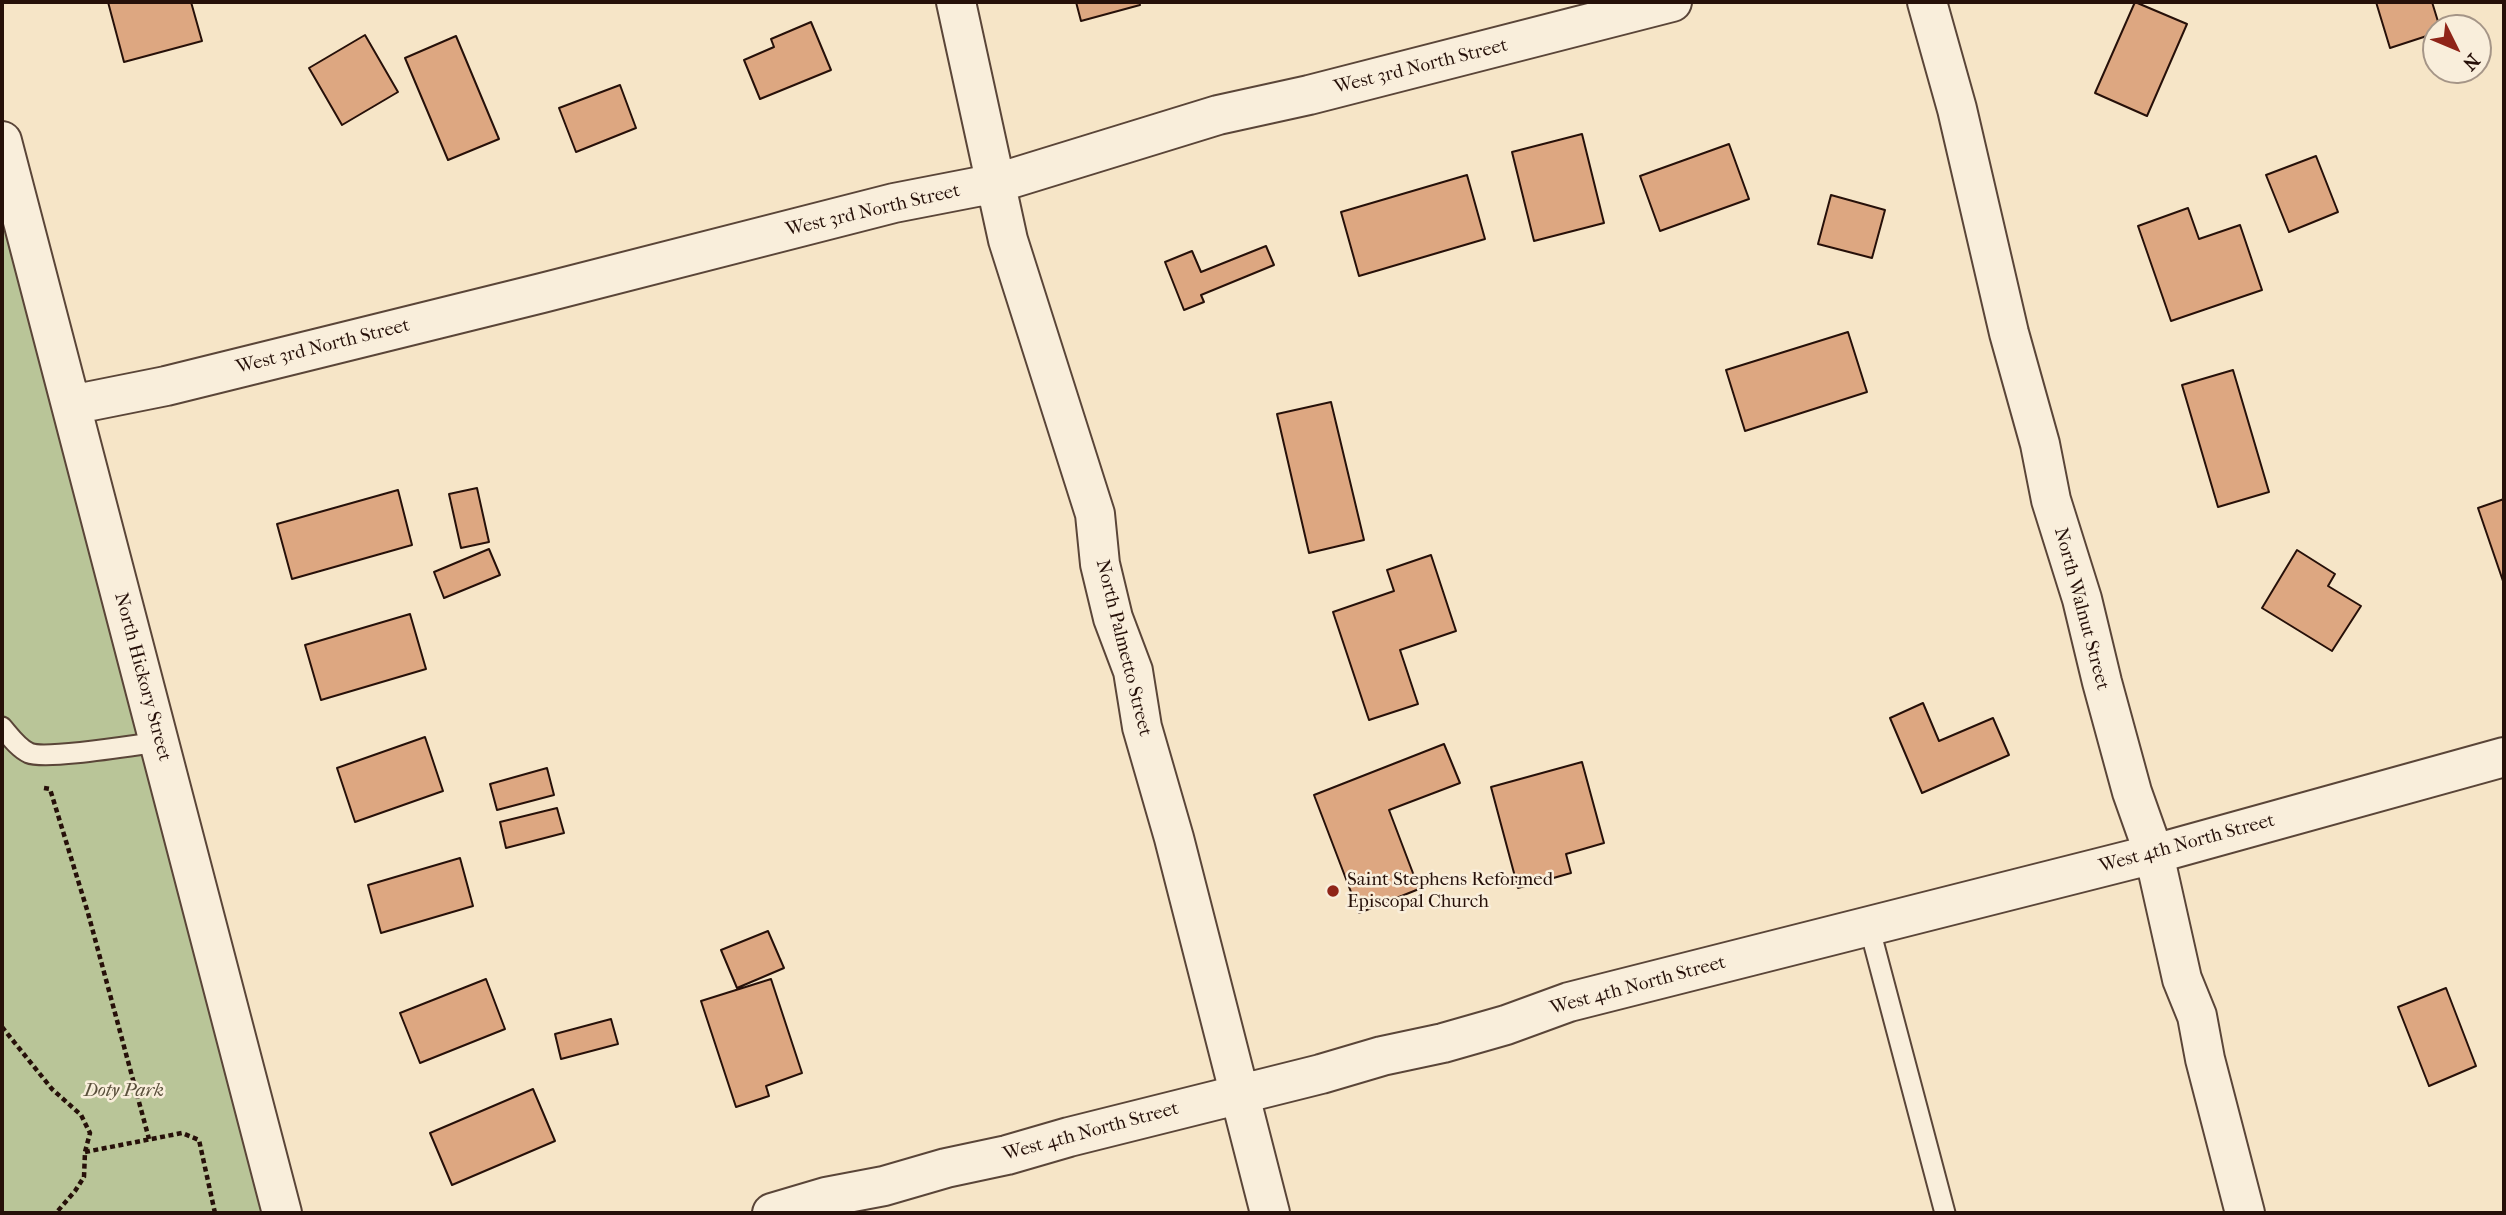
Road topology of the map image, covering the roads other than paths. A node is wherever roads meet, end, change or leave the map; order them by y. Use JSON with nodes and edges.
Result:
{"nodes":[{"id":1,"x":956,"y":2,"type":"edge"},
{"id":2,"x":1672,"y":2,"type":"edge"},
{"id":3,"x":1927,"y":2,"type":"edge"},
{"id":4,"x":2,"y":141,"type":"edge"},
{"id":5,"x":997,"y":183,"type":"junction"},
{"id":6,"x":71,"y":405,"type":"junction"},
{"id":7,"x":2,"y":727,"type":"edge"},
{"id":8,"x":159,"y":742,"type":"junction"},
{"id":9,"x":2504,"y":757,"type":"edge"},
{"id":10,"x":2154,"y":854,"type":"junction"},
{"id":11,"x":1869,"y":926,"type":"junction"},
{"id":12,"x":1241,"y":1093,"type":"junction"},
{"id":13,"x":282,"y":1213,"type":"edge"},
{"id":14,"x":772,"y":1213,"type":"edge"},
{"id":15,"x":1270,"y":1213,"type":"edge"},
{"id":16,"x":1945,"y":1213,"type":"edge"},
{"id":17,"x":2245,"y":1213,"type":"edge"}],
"edges":[{"from":1,"to":5,"type":"street","name":"North Palmetto Street"},
{"from":2,"to":5,"type":"street","name":"West 3rd North Street"},
{"from":3,"to":10,"type":"street","name":"North Walnut Street"},
{"from":4,"to":6,"type":"street","name":"North Hickory Street"},
{"from":5,"to":6,"type":"street","name":"West 3rd North Street"},
{"from":5,"to":12,"type":"street","name":"North Palmetto Street"},
{"from":6,"to":8,"type":"street","name":"North Hickory Street"},
{"from":7,"to":8,"type":"lane"},
{"from":8,"to":13,"type":"street","name":"North Hickory Street"},
{"from":9,"to":10,"type":"street","name":"West 4th North Street"},
{"from":10,"to":11,"type":"street","name":"West 4th North Street"},
{"from":10,"to":17,"type":"street","name":"North Walnut Street"},
{"from":11,"to":12,"type":"street","name":"West 4th North Street"},
{"from":11,"to":16,"type":"lane"},
{"from":12,"to":14,"type":"street","name":"West 4th North Street"},
{"from":12,"to":15,"type":"street","name":"North Palmetto Street"}]}
